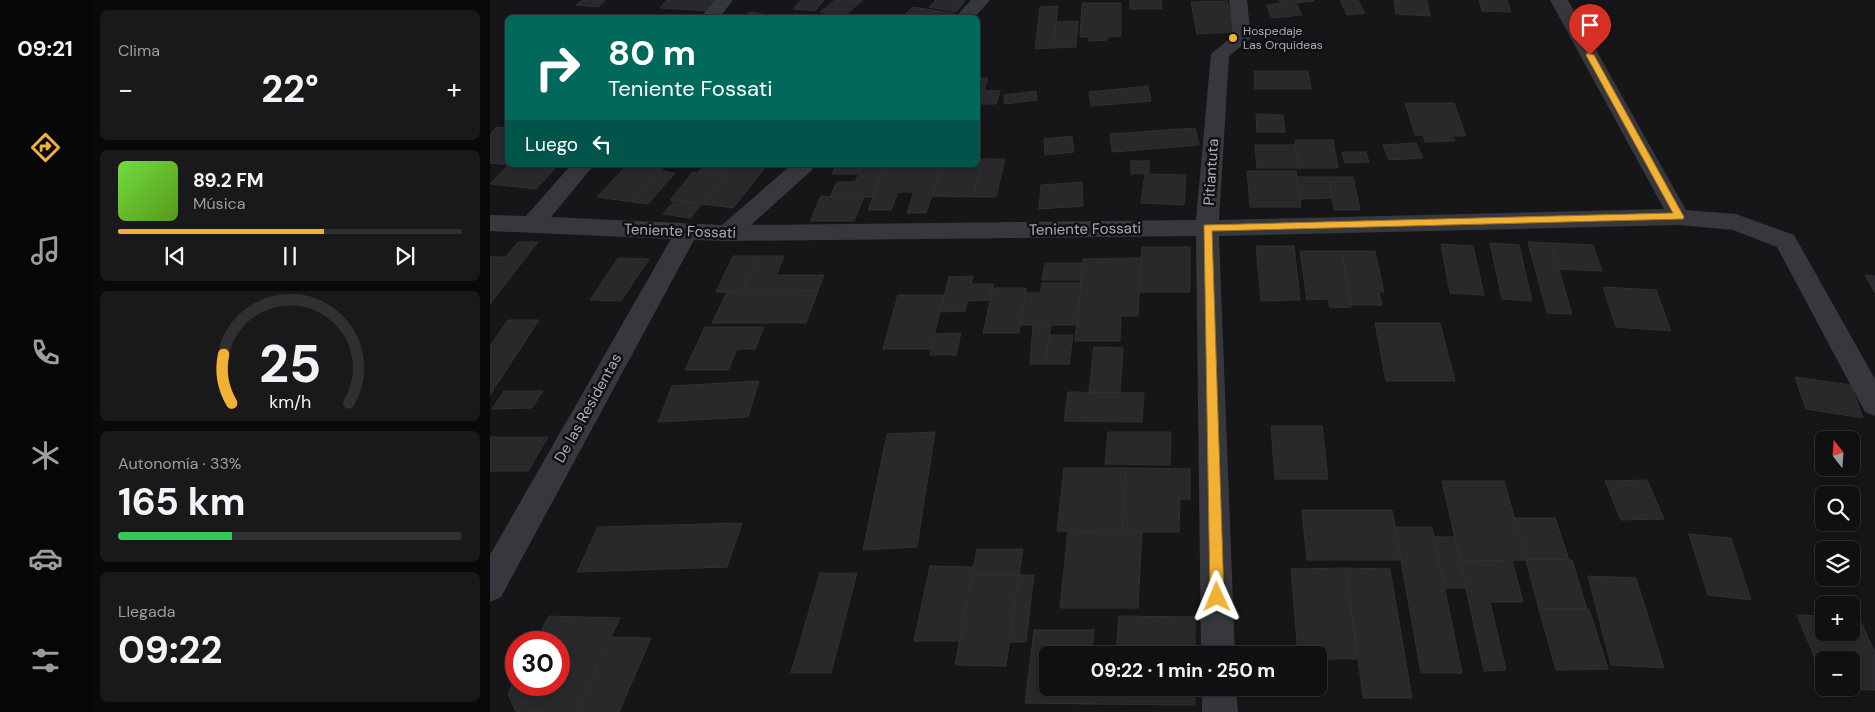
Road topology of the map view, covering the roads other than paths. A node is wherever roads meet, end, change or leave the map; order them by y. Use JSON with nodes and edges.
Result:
{"nodes":[{"id":1,"x":724,"y":0,"type":"edge"},
{"id":2,"x":981,"y":0,"type":"edge"},
{"id":3,"x":1238,"y":0,"type":"edge"},
{"id":4,"x":1559,"y":0,"type":"edge"},
{"id":5,"x":712,"y":15,"type":"edge"},
{"id":6,"x":967,"y":15,"type":"edge"},
{"id":7,"x":581,"y":167,"type":"edge"},
{"id":8,"x":802,"y":167,"type":"edge"},
{"id":9,"x":1679,"y":217,"type":"junction"},
{"id":10,"x":490,"y":223,"type":"edge"},
{"id":11,"x":531,"y":226,"type":"junction"},
{"id":12,"x":1207,"y":228,"type":"junction"},
{"id":13,"x":687,"y":231,"type":"junction"},
{"id":14,"x":726,"y":233,"type":"junction"},
{"id":15,"x":1875,"y":404,"type":"edge"},
{"id":16,"x":490,"y":586,"type":"edge"},
{"id":17,"x":1218,"y":646,"type":"edge"},
{"id":18,"x":1219,"y":696,"type":"edge"},
{"id":19,"x":1220,"y":712,"type":"edge"}],
"edges":[{"from":1,"to":5,"type":"street"},
{"from":2,"to":6,"type":"street"},
{"from":3,"to":12,"type":"street","name":"Pitiantuta"},
{"from":4,"to":9,"type":"street"},
{"from":7,"to":11,"type":"street"},
{"from":8,"to":14,"type":"street"},
{"from":9,"to":12,"type":"street","name":"Teniente Fossati"},
{"from":9,"to":15,"type":"street","name":"Teniente Fossati"},
{"from":10,"to":11,"type":"street","name":"Teniente Fossati"},
{"from":11,"to":13,"type":"street","name":"Teniente Fossati"},
{"from":12,"to":14,"type":"street","name":"Teniente Fossati"},
{"from":12,"to":17,"type":"street","name":"Pitiantuta"},
{"from":13,"to":14,"type":"street","name":"Teniente Fossati"},
{"from":13,"to":16,"type":"street","name":"De las Residentas"},
{"from":18,"to":19,"type":"street"}]}
